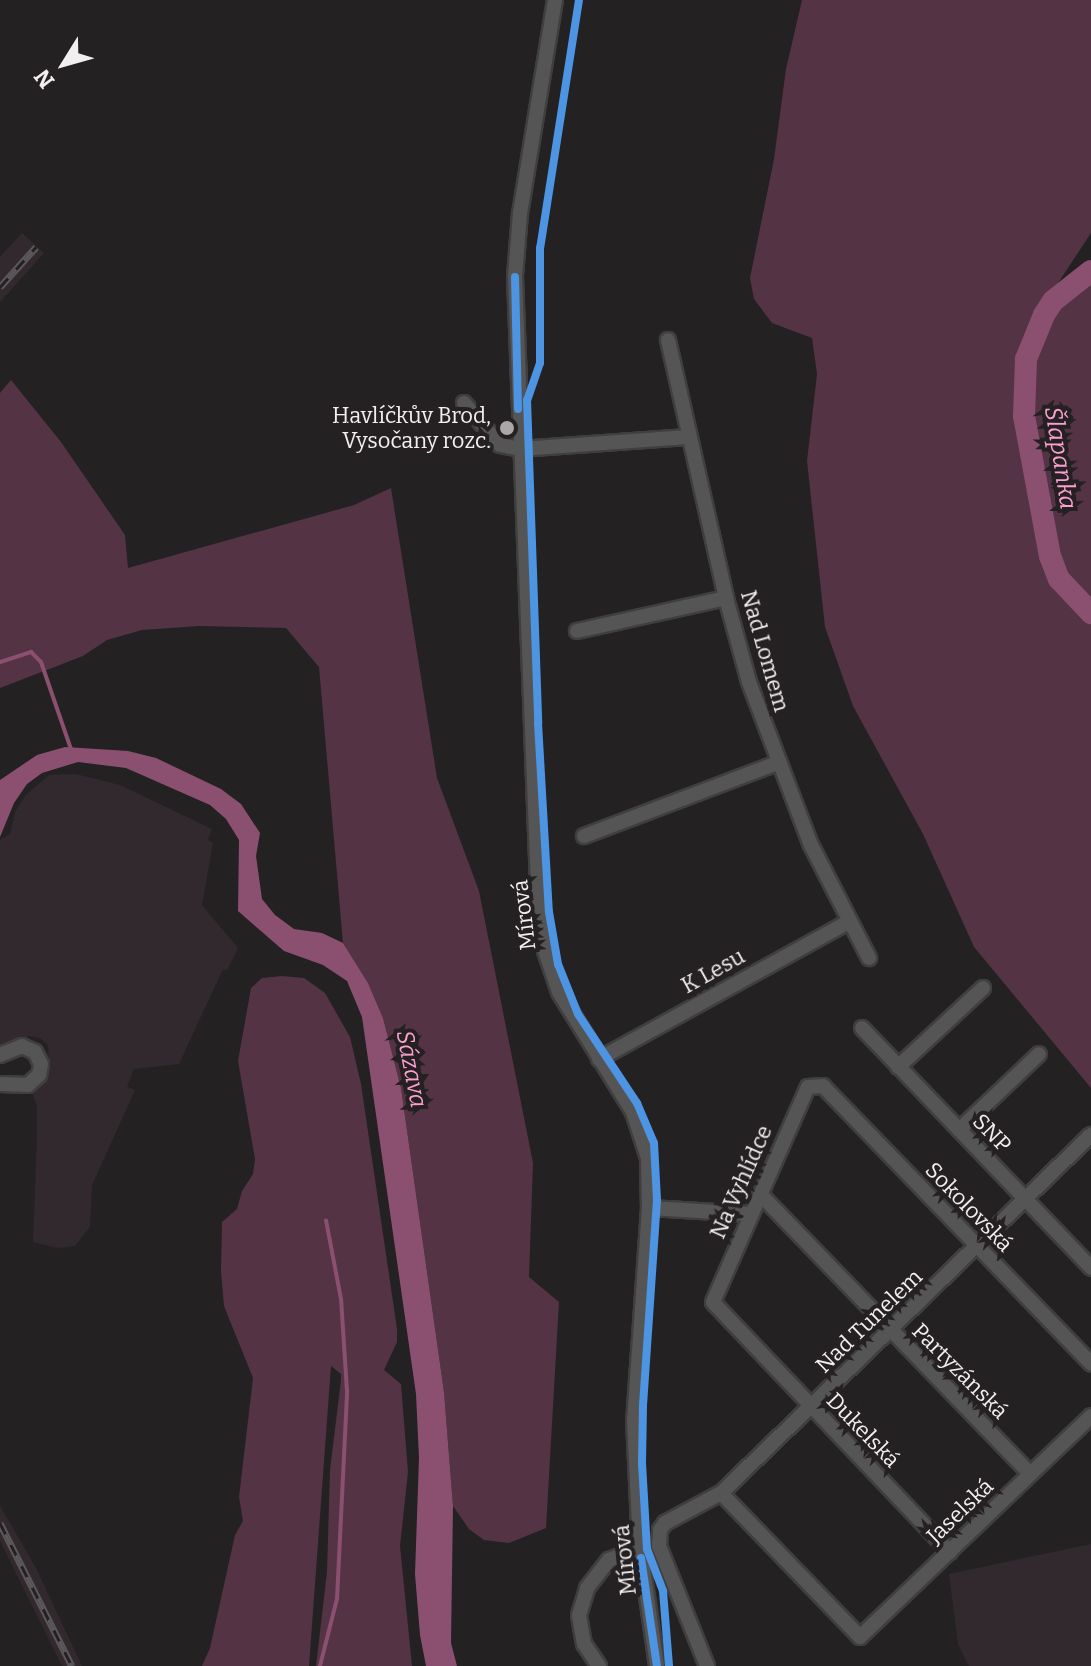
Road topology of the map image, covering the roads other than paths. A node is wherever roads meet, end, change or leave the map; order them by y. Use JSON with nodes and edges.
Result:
{"nodes":[{"id":1,"x":555,"y":0,"type":"edge"},
{"id":2,"x":668,"y":340,"type":"dead end"},
{"id":3,"x":464,"y":403,"type":"dead end"},
{"id":4,"x":688,"y":437,"type":"junction"},
{"id":5,"x":520,"y":449,"type":"junction"},
{"id":6,"x":726,"y":598,"type":"junction"},
{"id":7,"x":577,"y":631,"type":"dead end"},
{"id":8,"x":777,"y":763,"type":"junction"},
{"id":9,"x":584,"y":836,"type":"dead end"},
{"id":10,"x":848,"y":922,"type":"junction"},
{"id":11,"x":869,"y":958,"type":"dead end"},
{"id":12,"x":983,"y":988,"type":"dead end"},
{"id":13,"x":862,"y":1028,"type":"dead end"},
{"id":14,"x":1039,"y":1054,"type":"dead end"},
{"id":15,"x":0,"y":1055,"type":"edge"},
{"id":16,"x":599,"y":1059,"type":"junction"},
{"id":17,"x":898,"y":1067,"type":"junction"},
{"id":18,"x":0,"y":1084,"type":"edge"},
{"id":19,"x":814,"y":1084,"type":"joint"},
{"id":20,"x":959,"y":1130,"type":"junction"},
{"id":21,"x":1091,"y":1135,"type":"edge"},
{"id":22,"x":760,"y":1194,"type":"junction"},
{"id":23,"x":1026,"y":1199,"type":"junction"},
{"id":24,"x":649,"y":1208,"type":"junction"},
{"id":25,"x":750,"y":1214,"type":"junction"},
{"id":26,"x":977,"y":1248,"type":"junction"},
{"id":27,"x":1091,"y":1268,"type":"edge"},
{"id":28,"x":713,"y":1302,"type":"joint"},
{"id":29,"x":891,"y":1332,"type":"junction"},
{"id":30,"x":1091,"y":1364,"type":"edge"},
{"id":31,"x":812,"y":1407,"type":"junction"},
{"id":32,"x":1091,"y":1416,"type":"edge"},
{"id":33,"x":1030,"y":1474,"type":"junction"},
{"id":34,"x":721,"y":1493,"type":"junction"},
{"id":35,"x":665,"y":1523,"type":"joint"},
{"id":36,"x":640,"y":1548,"type":"junction"},
{"id":37,"x":950,"y":1552,"type":"junction"},
{"id":38,"x":599,"y":1666,"type":"edge"},
{"id":39,"x":657,"y":1666,"type":"edge"},
{"id":40,"x":707,"y":1666,"type":"edge"}],
"edges":[{"from":1,"to":5,"type":"street","name":"Mírová"},
{"from":2,"to":4,"type":"street","name":"Nad Lomem"},
{"from":3,"to":5,"type":"street"},
{"from":4,"to":5,"type":"street"},
{"from":4,"to":6,"type":"street","name":"Nad Lomem"},
{"from":5,"to":16,"type":"street","name":"Mírová"},
{"from":6,"to":7,"type":"street"},
{"from":6,"to":8,"type":"street","name":"Nad Lomem"},
{"from":8,"to":9,"type":"street"},
{"from":8,"to":10,"type":"street","name":"Nad Lomem"},
{"from":10,"to":11,"type":"street","name":"Nad Lomem"},
{"from":10,"to":16,"type":"street","name":"K Lesu"},
{"from":12,"to":17,"type":"street"},
{"from":13,"to":17,"type":"street","name":"SNP"},
{"from":14,"to":20,"type":"street"},
{"from":15,"to":18,"type":"street"},
{"from":16,"to":24,"type":"street","name":"Mírová"},
{"from":17,"to":20,"type":"street","name":"SNP"},
{"from":19,"to":22,"type":"street","name":"Na Vyhlídce"},
{"from":19,"to":26,"type":"street","name":"Sokolovská"},
{"from":20,"to":23,"type":"street","name":"SNP"},
{"from":21,"to":23,"type":"street","name":"Nad Tunelem"},
{"from":22,"to":25,"type":"street","name":"Na Vyhlídce"},
{"from":22,"to":29,"type":"street","name":"Partyzánská"},
{"from":23,"to":26,"type":"street","name":"Nad Tunelem"},
{"from":23,"to":27,"type":"street","name":"SNP"},
{"from":24,"to":25,"type":"street"},
{"from":24,"to":36,"type":"street","name":"Mírová"},
{"from":25,"to":28,"type":"street","name":"Na Vyhlídce"},
{"from":26,"to":29,"type":"street","name":"Nad Tunelem"},
{"from":26,"to":30,"type":"street","name":"Sokolovská"},
{"from":28,"to":31,"type":"street","name":"Dukelská"},
{"from":29,"to":31,"type":"street","name":"Nad Tunelem"},
{"from":29,"to":33,"type":"street","name":"Partyzánská"},
{"from":31,"to":34,"type":"street","name":"Nad Tunelem"},
{"from":31,"to":37,"type":"street","name":"Dukelská"},
{"from":32,"to":33,"type":"street","name":"Jaselská"},
{"from":33,"to":37,"type":"street","name":"Jaselská"},
{"from":34,"to":35,"type":"street","name":"Nad Tunelem"},
{"from":34,"to":37,"type":"street","name":"Jaselská"},
{"from":35,"to":40,"type":"street","name":"Mírová"},
{"from":36,"to":38,"type":"street","name":"Mírová"},
{"from":36,"to":39,"type":"street","name":"Mírová"}]}
